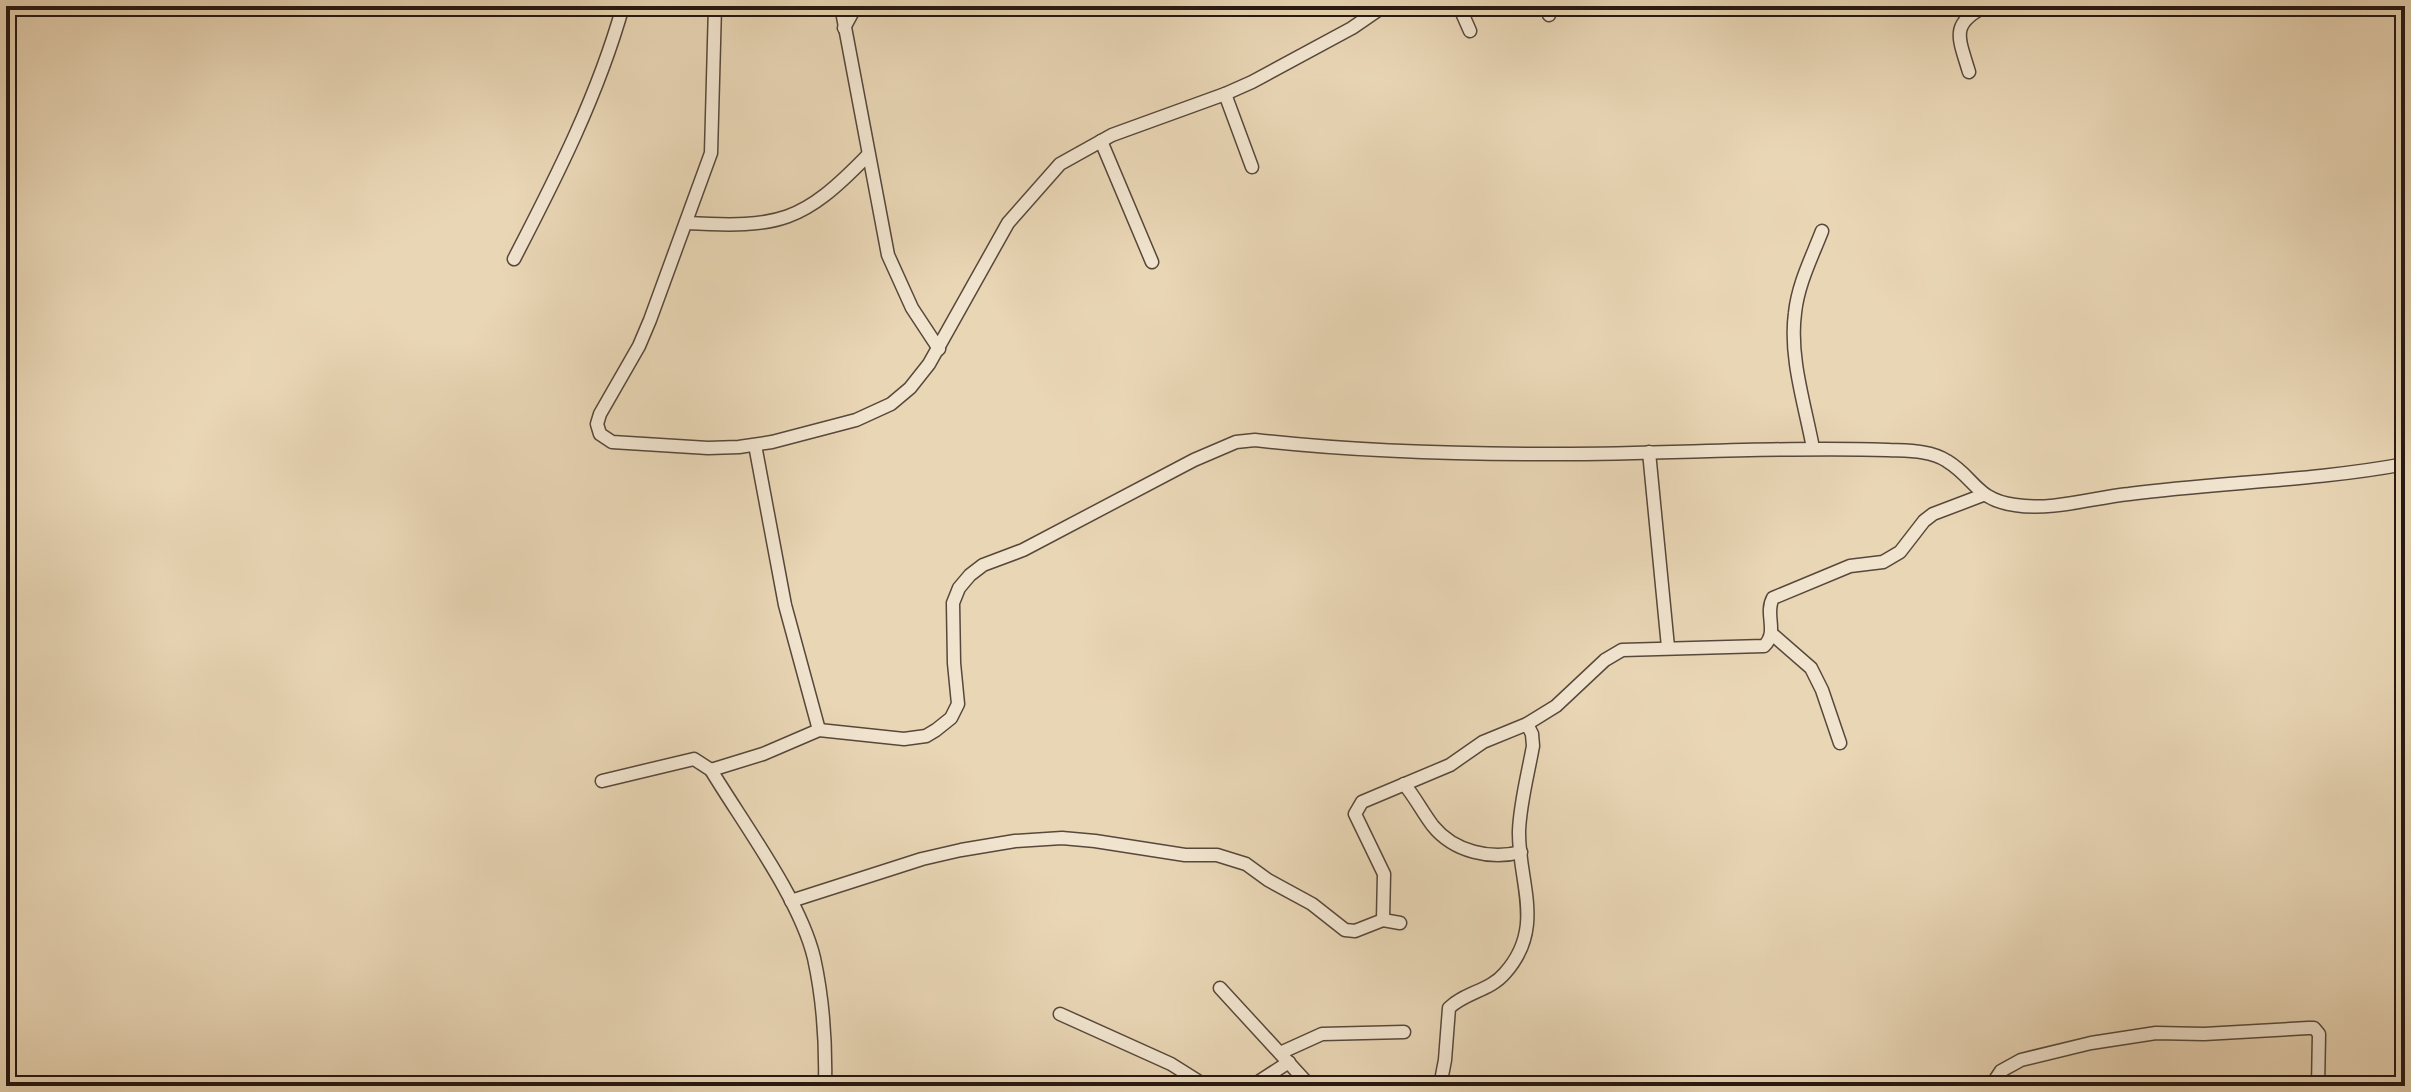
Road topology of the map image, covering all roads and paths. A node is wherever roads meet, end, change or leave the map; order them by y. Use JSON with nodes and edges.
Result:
{"nodes":[{"id":1,"x":623,"y":6,"type":"edge"},
{"id":2,"x":715,"y":6,"type":"edge"},
{"id":3,"x":841,"y":6,"type":"edge"},
{"id":4,"x":856,"y":6,"type":"edge"},
{"id":5,"x":1384,"y":6,"type":"edge"},
{"id":6,"x":1459,"y":6,"type":"edge"},
{"id":7,"x":1986,"y":6,"type":"edge"},
{"id":8,"x":844,"y":28,"type":"junction"},
{"id":9,"x":1470,"y":31,"type":"dead end"},
{"id":10,"x":1969,"y":72,"type":"dead end"},
{"id":11,"x":1225,"y":94,"type":"junction"},
{"id":12,"x":1101,"y":141,"type":"junction"},
{"id":13,"x":868,"y":155,"type":"junction"},
{"id":14,"x":1252,"y":167,"type":"dead end"},
{"id":15,"x":686,"y":223,"type":"junction"},
{"id":16,"x":1822,"y":231,"type":"dead end"},
{"id":17,"x":514,"y":259,"type":"dead end"},
{"id":18,"x":1152,"y":262,"type":"dead end"},
{"id":19,"x":939,"y":349,"type":"junction"},
{"id":20,"x":755,"y":445,"type":"junction"},
{"id":21,"x":1813,"y":448,"type":"junction"},
{"id":22,"x":1649,"y":452,"type":"junction"},
{"id":23,"x":2405,"y":464,"type":"edge"},
{"id":24,"x":1983,"y":495,"type":"junction"},
{"id":25,"x":1772,"y":634,"type":"junction"},
{"id":26,"x":1668,"y":647,"type":"junction"},
{"id":27,"x":1527,"y":724,"type":"junction"},
{"id":28,"x":819,"y":730,"type":"junction"},
{"id":29,"x":1840,"y":743,"type":"dead end"},
{"id":30,"x":711,"y":770,"type":"junction"},
{"id":31,"x":602,"y":781,"type":"dead end"},
{"id":32,"x":1404,"y":784,"type":"junction"},
{"id":33,"x":1521,"y":852,"type":"junction"},
{"id":34,"x":791,"y":901,"type":"junction"},
{"id":35,"x":1383,"y":920,"type":"junction"},
{"id":36,"x":1400,"y":923,"type":"dead end"},
{"id":37,"x":1220,"y":988,"type":"dead end"},
{"id":38,"x":1060,"y":1014,"type":"dead end"},
{"id":39,"x":1404,"y":1032,"type":"dead end"},
{"id":40,"x":1285,"y":1058,"type":"junction"},
{"id":41,"x":682,"y":1086,"type":"edge"},
{"id":42,"x":698,"y":1086,"type":"edge"},
{"id":43,"x":825,"y":1086,"type":"edge"},
{"id":44,"x":1206,"y":1086,"type":"edge"},
{"id":45,"x":1252,"y":1086,"type":"edge"},
{"id":46,"x":1310,"y":1086,"type":"edge"},
{"id":47,"x":1440,"y":1086,"type":"edge"},
{"id":48,"x":1991,"y":1086,"type":"edge"},
{"id":49,"x":2318,"y":1086,"type":"edge"}],
"edges":[{"from":1,"to":17,"type":"street"},
{"from":2,"to":15,"type":"street"},
{"from":3,"to":8,"type":"street"},
{"from":4,"to":8,"type":"street"},
{"from":5,"to":11,"type":"street"},
{"from":6,"to":9,"type":"street"},
{"from":7,"to":10,"type":"street"},
{"from":8,"to":13,"type":"street"},
{"from":11,"to":12,"type":"street"},
{"from":11,"to":14,"type":"street"},
{"from":12,"to":18,"type":"street"},
{"from":12,"to":19,"type":"street"},
{"from":13,"to":15,"type":"street"},
{"from":13,"to":19,"type":"street"},
{"from":15,"to":20,"type":"street"},
{"from":16,"to":21,"type":"street"},
{"from":19,"to":20,"type":"street"},
{"from":20,"to":28,"type":"street"},
{"from":21,"to":22,"type":"street"},
{"from":21,"to":24,"type":"street"},
{"from":22,"to":26,"type":"street"},
{"from":22,"to":28,"type":"street"},
{"from":23,"to":24,"type":"street"},
{"from":24,"to":25,"type":"street"},
{"from":25,"to":26,"type":"street"},
{"from":25,"to":29,"type":"street"},
{"from":26,"to":27,"type":"street"},
{"from":27,"to":32,"type":"street"},
{"from":27,"to":33,"type":"street"},
{"from":28,"to":30,"type":"street"},
{"from":30,"to":31,"type":"street"},
{"from":30,"to":34,"type":"street"},
{"from":32,"to":33,"type":"street"},
{"from":32,"to":35,"type":"street"},
{"from":33,"to":47,"type":"street"},
{"from":34,"to":35,"type":"street"},
{"from":34,"to":43,"type":"street"},
{"from":35,"to":36,"type":"street"},
{"from":37,"to":40,"type":"street"},
{"from":38,"to":44,"type":"street"},
{"from":39,"to":40,"type":"street"},
{"from":40,"to":45,"type":"street"},
{"from":40,"to":46,"type":"street"},
{"from":41,"to":42,"type":"street"},
{"from":48,"to":49,"type":"street"}]}
